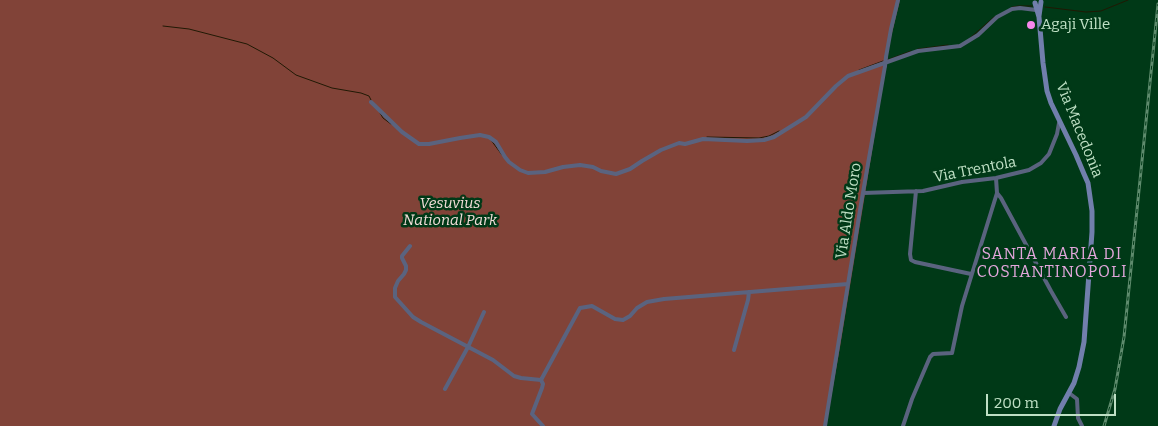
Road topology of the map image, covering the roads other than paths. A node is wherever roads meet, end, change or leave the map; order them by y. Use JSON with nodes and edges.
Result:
{"nodes":[{"id":1,"x":898,"y":0,"type":"edge"},
{"id":2,"x":1038,"y":1,"type":"edge"},
{"id":3,"x":1036,"y":10,"type":"junction"},
{"id":4,"x":1039,"y":17,"type":"junction"},
{"id":5,"x":371,"y":102,"type":"dead end"},
{"id":6,"x":1060,"y":120,"type":"junction"},
{"id":7,"x":996,"y":178,"type":"junction"},
{"id":8,"x":916,"y":191,"type":"junction"},
{"id":9,"x":863,"y":193,"type":"junction"},
{"id":10,"x":997,"y":193,"type":"junction"},
{"id":11,"x":410,"y":246,"type":"dead end"},
{"id":12,"x":971,"y":274,"type":"junction"},
{"id":13,"x":848,"y":284,"type":"junction"},
{"id":14,"x":748,"y":292,"type":"junction"},
{"id":15,"x":484,"y":312,"type":"dead end"},
{"id":16,"x":1066,"y":317,"type":"dead end"},
{"id":17,"x":468,"y":347,"type":"junction"},
{"id":18,"x":734,"y":350,"type":"dead end"},
{"id":19,"x":540,"y":380,"type":"junction"},
{"id":20,"x":445,"y":389,"type":"dead end"},
{"id":21,"x":1069,"y":393,"type":"junction"},
{"id":22,"x":543,"y":426,"type":"edge"},
{"id":23,"x":825,"y":426,"type":"edge"},
{"id":24,"x":903,"y":426,"type":"edge"},
{"id":25,"x":1054,"y":426,"type":"edge"},
{"id":26,"x":1082,"y":426,"type":"edge"}],
"edges":[{"from":1,"to":9,"type":"street","name":"Via Aldo Moro","bridge":true},
{"from":2,"to":3,"type":"main road","name":"Via Macedonia"},
{"from":2,"to":4,"type":"main road","name":"Via Macedonia"},
{"from":3,"to":4,"type":"main road","name":"Via Macedonia"},
{"from":3,"to":5,"type":"street"},
{"from":4,"to":6,"type":"main road","name":"Via Macedonia"},
{"from":6,"to":7,"type":"street","name":"Via Trentola"},
{"from":6,"to":21,"type":"main road","name":"Via Macedonia"},
{"from":7,"to":8,"type":"street","name":"Via Trentola"},
{"from":7,"to":10,"type":"street"},
{"from":8,"to":9,"type":"street","name":"Via Trentola"},
{"from":8,"to":12,"type":"street"},
{"from":9,"to":13,"type":"street","name":"Via Aldo Moro"},
{"from":10,"to":12,"type":"street"},
{"from":10,"to":16,"type":"street"},
{"from":11,"to":17,"type":"street"},
{"from":12,"to":24,"type":"street"},
{"from":13,"to":14,"type":"street"},
{"from":13,"to":23,"type":"street","name":"Via Aldo Moro"},
{"from":14,"to":18,"type":"street"},
{"from":14,"to":19,"type":"street"},
{"from":15,"to":17,"type":"street"},
{"from":17,"to":19,"type":"street"},
{"from":17,"to":20,"type":"street"},
{"from":19,"to":22,"type":"street"},
{"from":21,"to":25,"type":"main road","name":"Via Macedonia"},
{"from":21,"to":26,"type":"street"}]}
